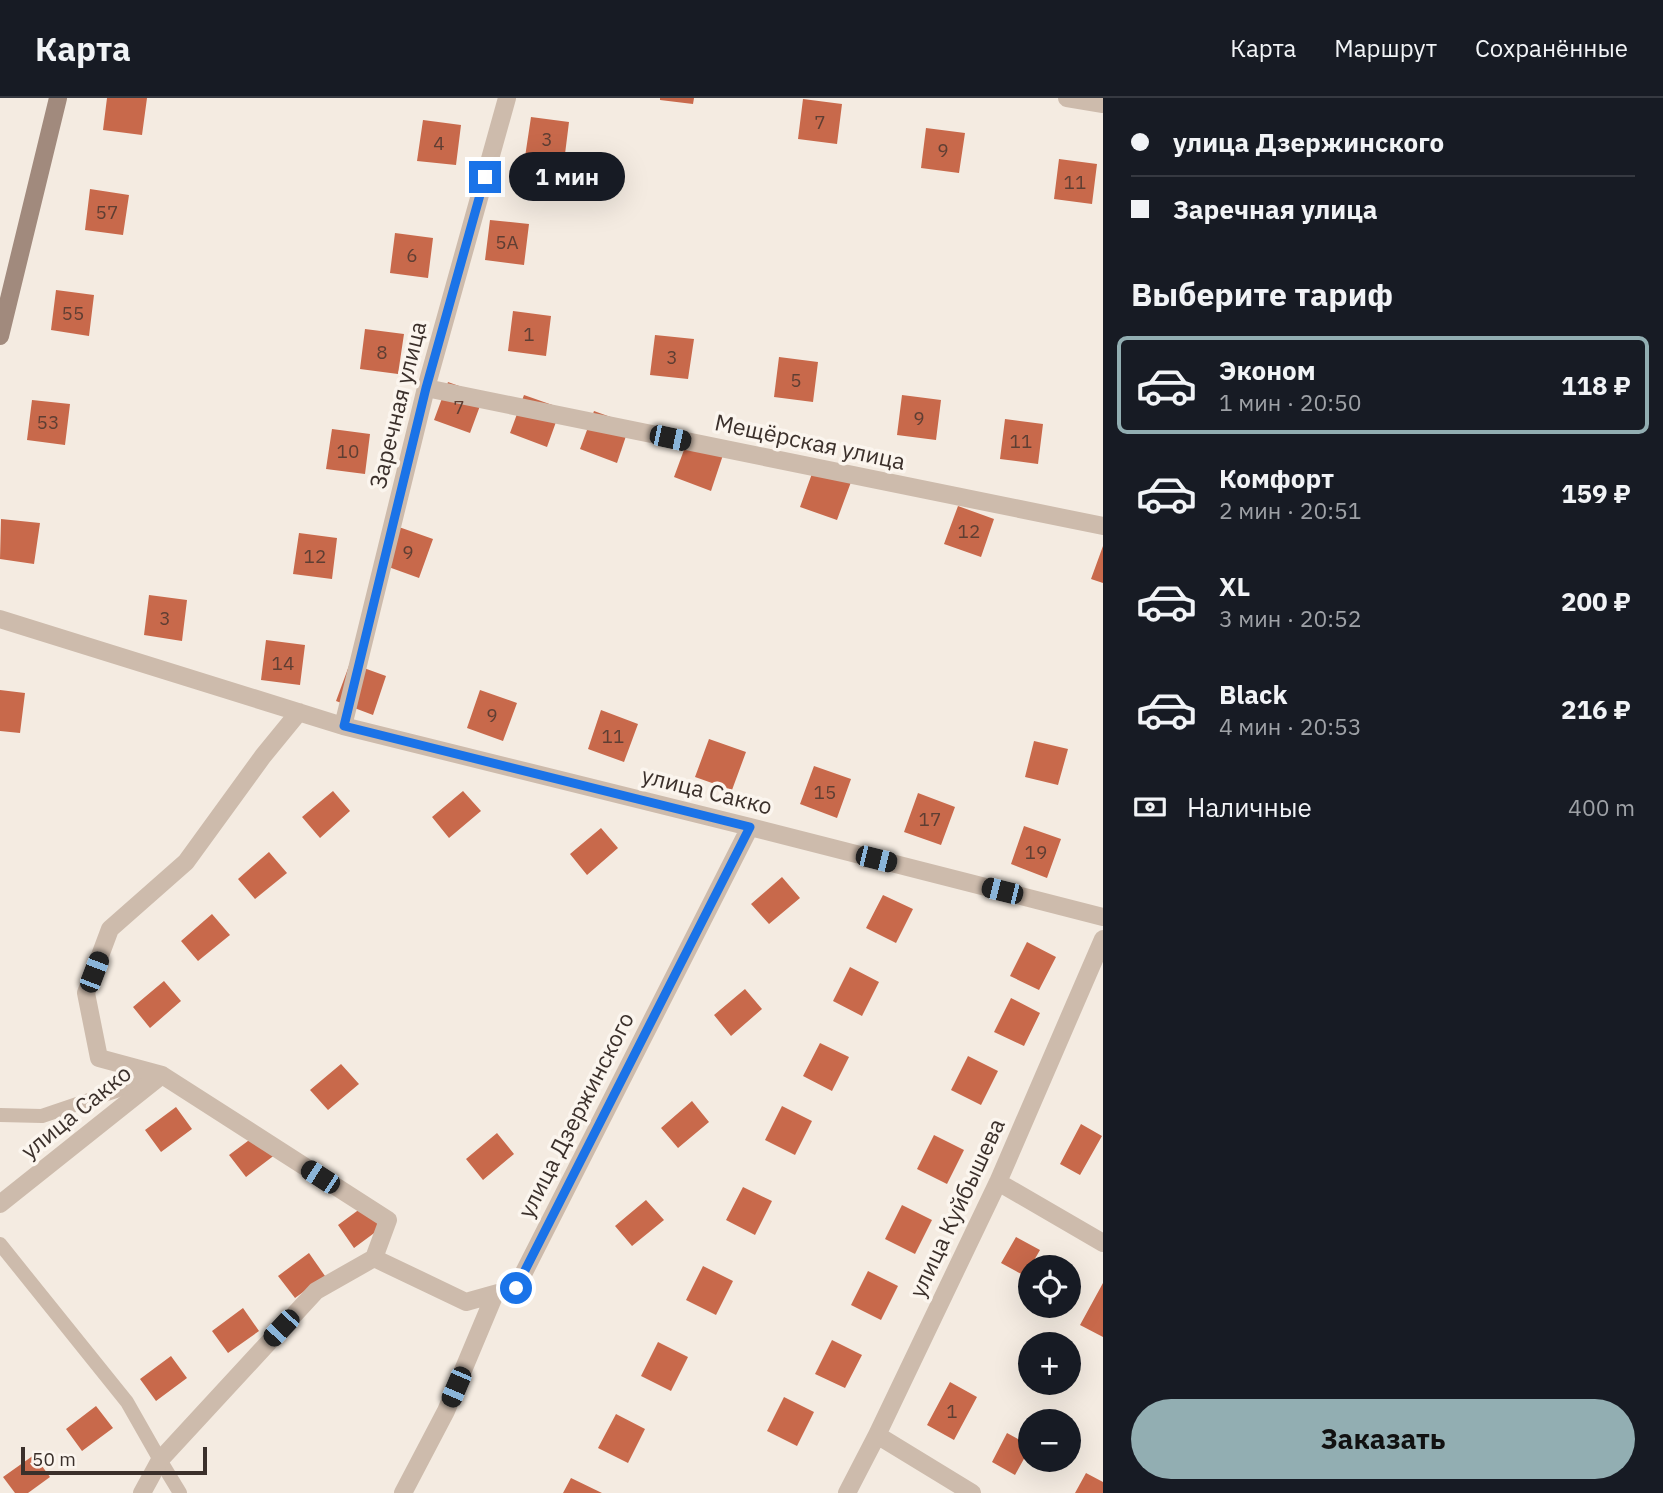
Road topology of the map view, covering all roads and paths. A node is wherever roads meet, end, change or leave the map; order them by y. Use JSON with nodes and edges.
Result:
{"nodes":[{"id":1,"x":58,"y":98,"type":"edge"},
{"id":2,"x":507,"y":98,"type":"edge"},
{"id":3,"x":1067,"y":98,"type":"edge"},
{"id":4,"x":1103,"y":104,"type":"edge"},
{"id":5,"x":0,"y":336,"type":"edge"},
{"id":6,"x":426,"y":388,"type":"junction"},
{"id":7,"x":1103,"y":526,"type":"edge"},
{"id":8,"x":0,"y":619,"type":"edge"},
{"id":9,"x":299,"y":712,"type":"junction"},
{"id":10,"x":344,"y":726,"type":"junction"},
{"id":11,"x":750,"y":827,"type":"junction"},
{"id":12,"x":1103,"y":917,"type":"edge"},
{"id":13,"x":1103,"y":939,"type":"edge"},
{"id":14,"x":162,"y":1075,"type":"junction"},
{"id":15,"x":0,"y":1115,"type":"edge"},
{"id":16,"x":998,"y":1182,"type":"junction"},
{"id":17,"x":0,"y":1204,"type":"edge"},
{"id":18,"x":1103,"y":1243,"type":"edge"},
{"id":19,"x":0,"y":1244,"type":"edge"},
{"id":20,"x":373,"y":1258,"type":"junction"},
{"id":21,"x":495,"y":1294,"type":"junction"},
{"id":22,"x":877,"y":1435,"type":"junction"},
{"id":23,"x":160,"y":1460,"type":"junction"},
{"id":24,"x":142,"y":1493,"type":"edge"},
{"id":25,"x":180,"y":1493,"type":"edge"},
{"id":26,"x":403,"y":1493,"type":"edge"},
{"id":27,"x":847,"y":1493,"type":"edge"},
{"id":28,"x":972,"y":1493,"type":"edge"}],
"edges":[{"from":1,"to":5,"type":"main road"},
{"from":2,"to":6,"type":"street","name":"Заречная улица"},
{"from":3,"to":4,"type":"street"},
{"from":6,"to":7,"type":"street","name":"Мещёрская улица"},
{"from":6,"to":10,"type":"street","name":"Заречная улица"},
{"from":8,"to":9,"type":"street","name":"улица Сакко"},
{"from":9,"to":10,"type":"street","name":"улица Сакко"},
{"from":9,"to":14,"type":"street","name":"улица Сакко"},
{"from":10,"to":11,"type":"street","name":"улица Сакко"},
{"from":11,"to":12,"type":"street","name":"улица Сакко"},
{"from":11,"to":21,"type":"street","name":"улица Дзержинского"},
{"from":13,"to":16,"type":"street","name":"улица Куйбышева"},
{"from":14,"to":15,"type":"lane"},
{"from":14,"to":17,"type":"street","name":"улица Сакко"},
{"from":14,"to":20,"type":"street"},
{"from":16,"to":18,"type":"street"},
{"from":16,"to":22,"type":"street","name":"улица Куйбышева"},
{"from":19,"to":23,"type":"lane"},
{"from":20,"to":21,"type":"street","name":"улица Дзержинского"},
{"from":20,"to":23,"type":"street"},
{"from":21,"to":26,"type":"street"},
{"from":22,"to":27,"type":"street","name":"улица Куйбышева"},
{"from":22,"to":28,"type":"street"},
{"from":23,"to":24,"type":"street"},
{"from":23,"to":25,"type":"lane"}]}
